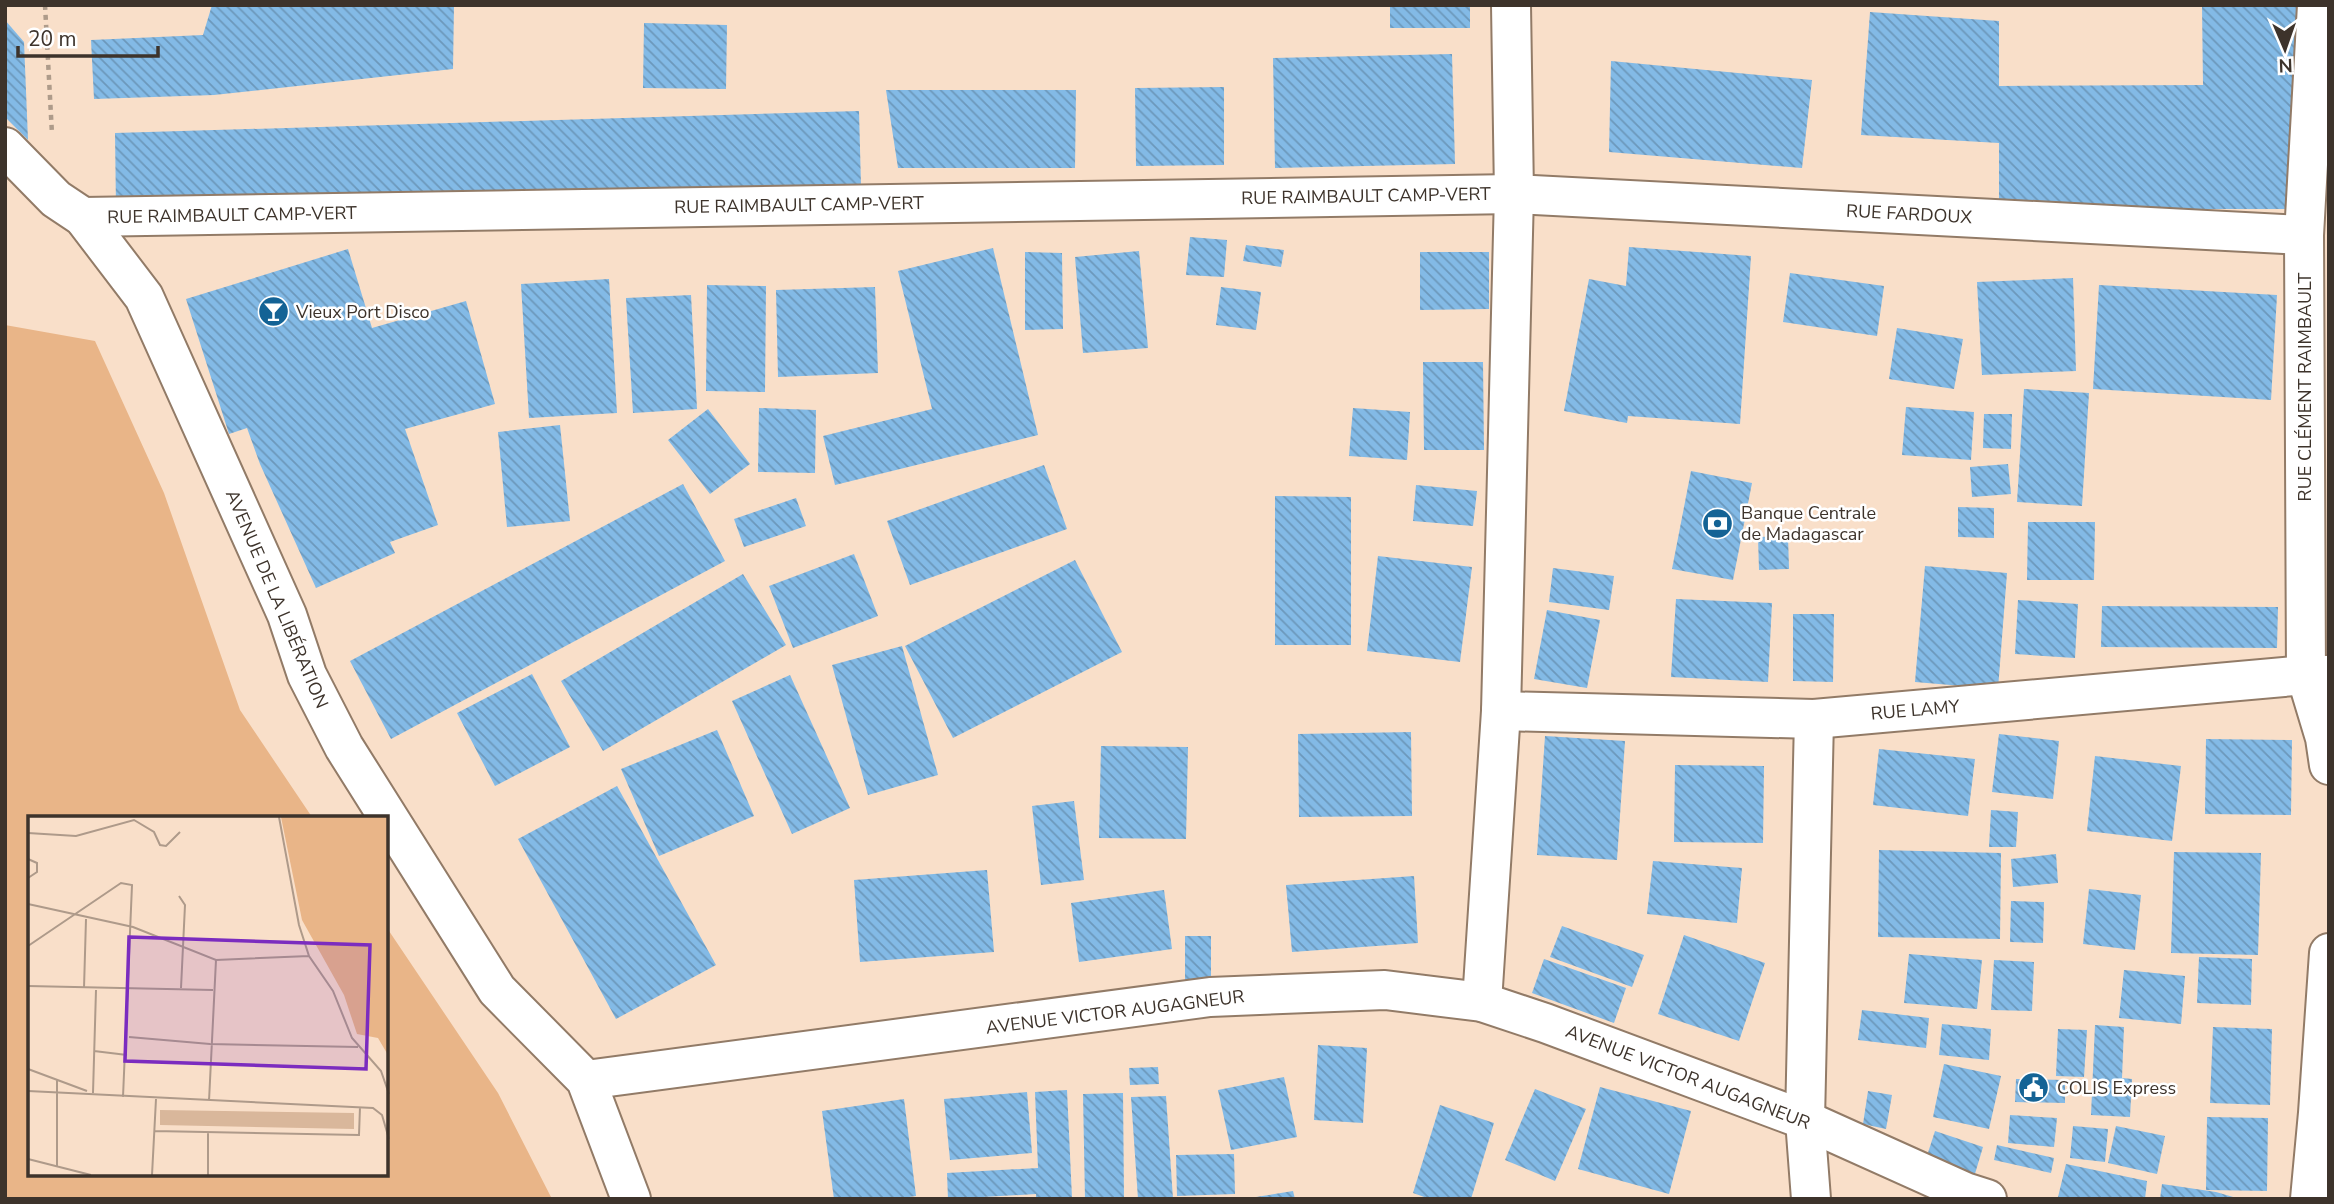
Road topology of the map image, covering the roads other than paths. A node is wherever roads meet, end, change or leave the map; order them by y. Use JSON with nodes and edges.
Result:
{"nodes":[{"id":1,"x":1511,"y":5,"type":"edge"},
{"id":2,"x":2317,"y":5,"type":"edge"},
{"id":3,"x":2321,"y":61,"type":"edge"},
{"id":4,"x":5,"y":147,"type":"edge"},
{"id":5,"x":1514,"y":194,"type":"junction"},
{"id":6,"x":70,"y":208,"type":"junction"},
{"id":7,"x":2304,"y":235,"type":"junction"},
{"id":8,"x":2317,"y":675,"type":"edge"},
{"id":9,"x":1501,"y":711,"type":"junction"},
{"id":10,"x":1814,"y":719,"type":"junction"},
{"id":11,"x":2329,"y":765,"type":"edge"},
{"id":12,"x":387,"y":816,"type":"edge"},
{"id":13,"x":388,"y":817,"type":"edge"},
{"id":14,"x":2329,"y":953,"type":"edge"},
{"id":15,"x":1482,"y":1002,"type":"junction"},
{"id":16,"x":586,"y":1080,"type":"junction"},
{"id":17,"x":1805,"y":1120,"type":"junction"},
{"id":18,"x":631,"y":1199,"type":"edge"},
{"id":19,"x":1811,"y":1199,"type":"edge"},
{"id":20,"x":1987,"y":1199,"type":"edge"},
{"id":21,"x":2309,"y":1199,"type":"edge"}],
"edges":[{"from":1,"to":5,"type":"street"},
{"from":2,"to":3,"type":"street","name":"RUE CLÉMENT RAIMBAULT"},
{"from":3,"to":7,"type":"street","name":"RUE CLÉMENT RAIMBAULT"},
{"from":4,"to":6,"type":"street","name":"AVENUE DE LA LIBÉRATION"},
{"from":5,"to":6,"type":"street","name":"RUE RAIMBAULT CAMP-VERT"},
{"from":5,"to":7,"type":"street","name":"RUE FARDOUX"},
{"from":5,"to":9,"type":"street"},
{"from":6,"to":12,"type":"street","name":"AVENUE DE LA LIBÉRATION"},
{"from":7,"to":8,"type":"street","name":"RUE CLÉMENT RAIMBAULT"},
{"from":8,"to":10,"type":"street","name":"RUE LAMY"},
{"from":8,"to":11,"type":"street","name":"RUE CLÉMENT RAIMBAULT"},
{"from":9,"to":10,"type":"street","name":"RUE LAMY"},
{"from":9,"to":15,"type":"street"},
{"from":10,"to":17,"type":"street"},
{"from":13,"to":16,"type":"street","name":"AVENUE DE LA LIBÉRATION"},
{"from":14,"to":21,"type":"street"},
{"from":15,"to":16,"type":"street","name":"AVENUE VICTOR AUGAGNEUR"},
{"from":15,"to":17,"type":"street","name":"AVENUE VICTOR AUGAGNEUR"},
{"from":16,"to":18,"type":"street","name":"AVENUE DE LA LIBÉRATION"},
{"from":17,"to":19,"type":"street"},
{"from":17,"to":20,"type":"street","name":"AVENUE VICTOR AUGAGNEUR"}]}
